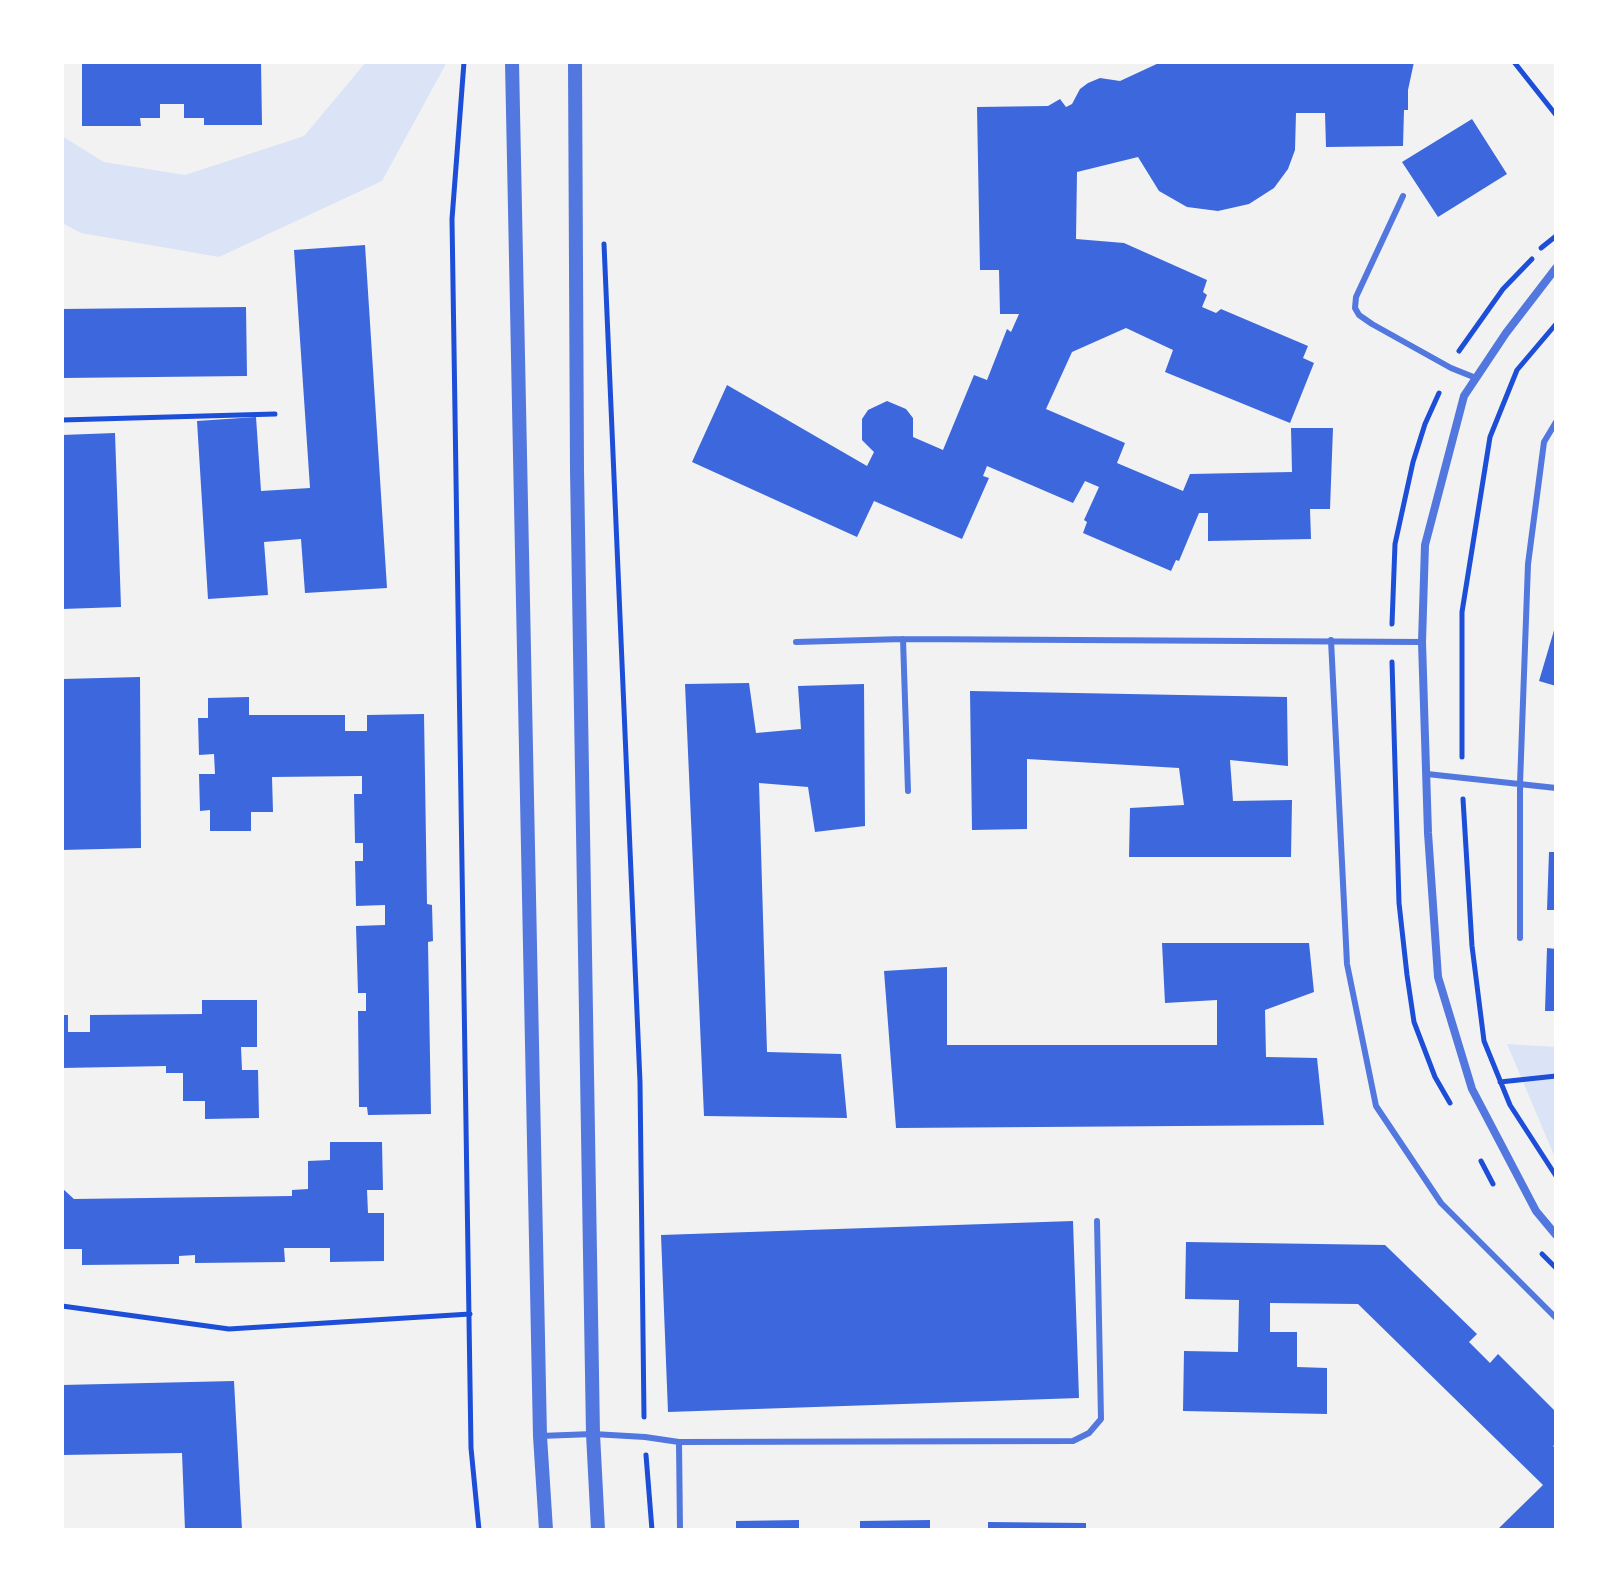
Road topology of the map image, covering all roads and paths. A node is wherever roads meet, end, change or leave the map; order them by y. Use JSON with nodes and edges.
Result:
{"nodes":[{"id":1,"x":464,"y":62,"type":"edge"},
{"id":2,"x":512,"y":62,"type":"edge"},
{"id":3,"x":575,"y":62,"type":"edge"},
{"id":4,"x":1514,"y":62,"type":"edge"},
{"id":5,"x":1556,"y":115,"type":"edge"},
{"id":6,"x":1403,"y":196,"type":"dead end"},
{"id":7,"x":604,"y":236,"type":"dead end"},
{"id":8,"x":1556,"y":268,"type":"edge"},
{"id":9,"x":1556,"y":324,"type":"edge"},
{"id":10,"x":1476,"y":378,"type":"junction"},
{"id":11,"x":275,"y":414,"type":"dead end"},
{"id":12,"x":62,"y":420,"type":"edge"},
{"id":13,"x":1556,"y":422,"type":"edge"},
{"id":14,"x":903,"y":639,"type":"junction"},
{"id":15,"x":1331,"y":640,"type":"junction"},
{"id":16,"x":796,"y":642,"type":"dead end"},
{"id":17,"x":1422,"y":642,"type":"junction"},
{"id":18,"x":1427,"y":774,"type":"junction"},
{"id":19,"x":1462,"y":777,"type":"junction"},
{"id":20,"x":1520,"y":784,"type":"junction"},
{"id":21,"x":1556,"y":788,"type":"edge"},
{"id":22,"x":908,"y":791,"type":"dead end"},
{"id":23,"x":1520,"y":938,"type":"dead end"},
{"id":24,"x":1556,"y":1076,"type":"edge"},
{"id":25,"x":1500,"y":1082,"type":"junction"},
{"id":26,"x":1556,"y":1176,"type":"edge"},
{"id":27,"x":1097,"y":1221,"type":"dead end"},
{"id":28,"x":1556,"y":1235,"type":"edge"},
{"id":29,"x":62,"y":1306,"type":"edge"},
{"id":30,"x":470,"y":1314,"type":"junction"},
{"id":31,"x":1556,"y":1318,"type":"edge"},
{"id":32,"x":593,"y":1434,"type":"junction"},
{"id":33,"x":540,"y":1436,"type":"junction"},
{"id":34,"x":645,"y":1437,"type":"junction"},
{"id":35,"x":679,"y":1442,"type":"junction"},
{"id":36,"x":479,"y":1530,"type":"edge"},
{"id":37,"x":546,"y":1530,"type":"edge"},
{"id":38,"x":598,"y":1530,"type":"edge"},
{"id":39,"x":652,"y":1530,"type":"edge"},
{"id":40,"x":680,"y":1530,"type":"edge"}],
"edges":[{"from":1,"to":30,"type":"path"},
{"from":2,"to":33,"type":"street"},
{"from":3,"to":32,"type":"street"},
{"from":4,"to":5,"type":"path"},
{"from":6,"to":10,"type":"lane"},
{"from":7,"to":34,"type":"path"},
{"from":8,"to":10,"type":"street"},
{"from":9,"to":19,"type":"path"},
{"from":10,"to":17,"type":"street"},
{"from":11,"to":12,"type":"path"},
{"from":13,"to":20,"type":"lane"},
{"from":14,"to":15,"type":"lane"},
{"from":14,"to":16,"type":"lane"},
{"from":14,"to":22,"type":"lane"},
{"from":15,"to":17,"type":"lane"},
{"from":15,"to":31,"type":"lane"},
{"from":17,"to":18,"type":"street"},
{"from":18,"to":19,"type":"lane"},
{"from":18,"to":28,"type":"street"},
{"from":19,"to":20,"type":"lane"},
{"from":19,"to":25,"type":"path"},
{"from":20,"to":21,"type":"lane"},
{"from":20,"to":23,"type":"lane"},
{"from":24,"to":25,"type":"path"},
{"from":25,"to":26,"type":"path"},
{"from":27,"to":35,"type":"lane"},
{"from":29,"to":30,"type":"path"},
{"from":30,"to":36,"type":"path"},
{"from":32,"to":33,"type":"lane"},
{"from":32,"to":34,"type":"lane"},
{"from":32,"to":38,"type":"street"},
{"from":33,"to":37,"type":"street"},
{"from":34,"to":35,"type":"lane"},
{"from":34,"to":39,"type":"path"},
{"from":35,"to":40,"type":"lane"}]}
